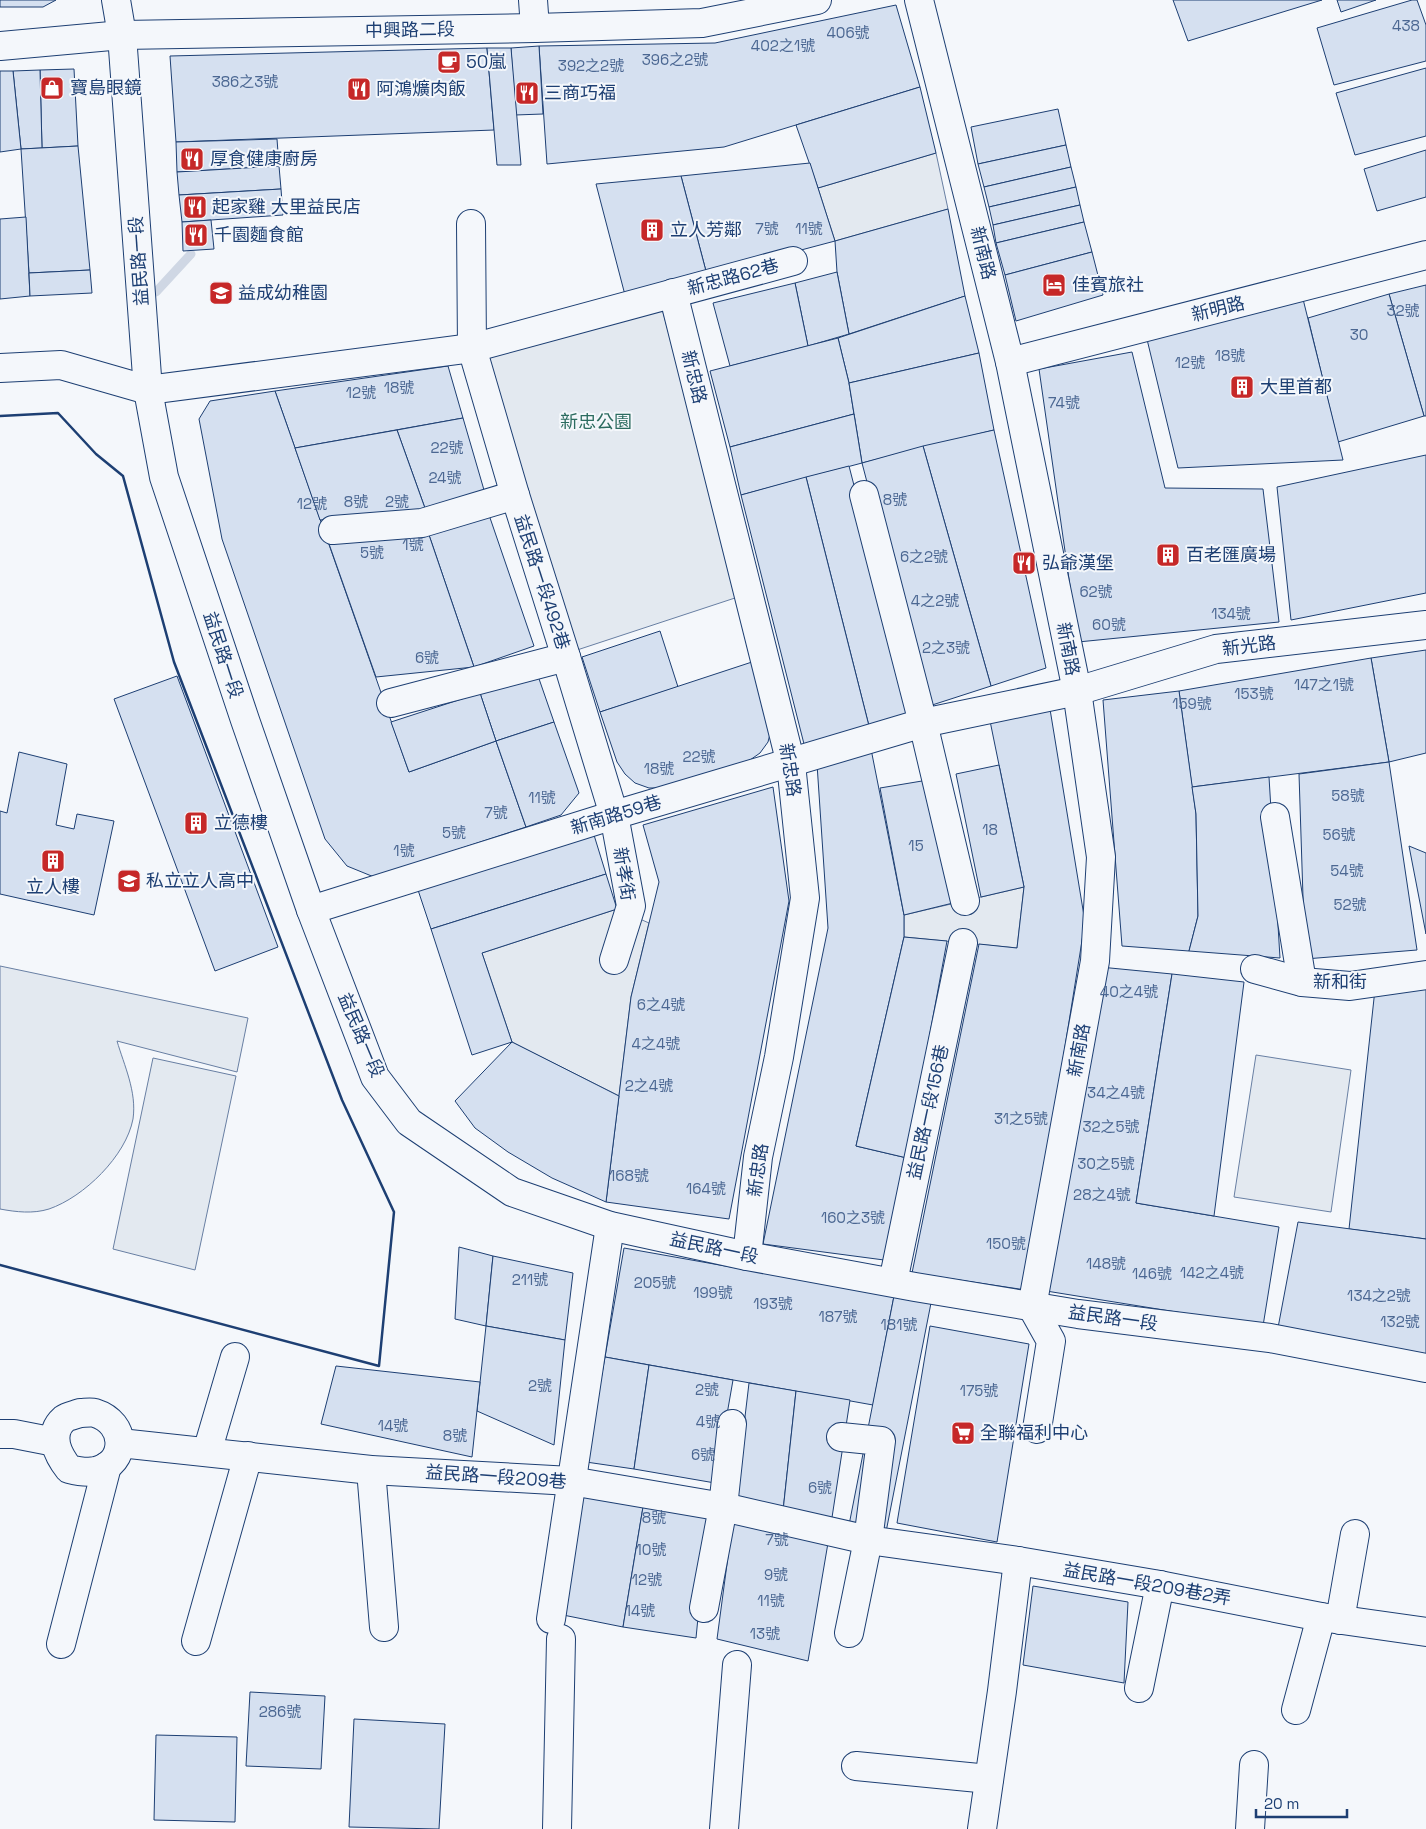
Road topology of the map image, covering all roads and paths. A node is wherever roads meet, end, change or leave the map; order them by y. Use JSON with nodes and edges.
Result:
{"nodes":[{"id":1,"x":116,"y":0,"type":"edge"},
{"id":2,"x":533,"y":0,"type":"edge"},
{"id":3,"x":818,"y":0,"type":"edge"},
{"id":4,"x":919,"y":0,"type":"edge"},
{"id":5,"x":535,"y":28,"type":"junction"},
{"id":6,"x":122,"y":35,"type":"junction"},
{"id":7,"x":0,"y":46,"type":"edge"},
{"id":8,"x":471,"y":224,"type":"dead end"},
{"id":9,"x":1426,"y":255,"type":"edge"},
{"id":10,"x":794,"y":261,"type":"dead end"},
{"id":11,"x":673,"y":293,"type":"junction"},
{"id":12,"x":472,"y":348,"type":"junction"},
{"id":13,"x":1010,"y":362,"type":"junction"},
{"id":14,"x":0,"y":368,"type":"edge"},
{"id":15,"x":148,"y":390,"type":"junction"},
{"id":16,"x":515,"y":495,"type":"junction"},
{"id":17,"x":864,"y":495,"type":"dead end"},
{"id":18,"x":333,"y":530,"type":"dead end"},
{"id":19,"x":1426,"y":625,"type":"edge"},
{"id":20,"x":566,"y":657,"type":"junction"},
{"id":21,"x":1077,"y":691,"type":"junction"},
{"id":22,"x":391,"y":703,"type":"dead end"},
{"id":23,"x":923,"y":723,"type":"junction"},
{"id":24,"x":791,"y":764,"type":"junction"},
{"id":25,"x":614,"y":815,"type":"junction"},
{"id":26,"x":1275,"y":817,"type":"dead end"},
{"id":27,"x":965,"y":901,"type":"dead end"},
{"id":28,"x":311,"y":910,"type":"junction"},
{"id":29,"x":963,"y":943,"type":"dead end"},
{"id":30,"x":614,"y":960,"type":"dead end"},
{"id":31,"x":1255,"y":969,"type":"dead end"},
{"id":32,"x":1426,"y":975,"type":"edge"},
{"id":33,"x":1302,"y":982,"type":"junction"},
{"id":34,"x":610,"y":1226,"type":"junction"},
{"id":35,"x":747,"y":1256,"type":"junction"},
{"id":36,"x":893,"y":1282,"type":"junction"},
{"id":37,"x":1032,"y":1306,"type":"junction"},
{"id":38,"x":235,"y":1357,"type":"dead end"},
{"id":39,"x":1426,"y":1368,"type":"edge"},
{"id":40,"x":732,"y":1424,"type":"dead end"},
{"id":41,"x":1037,"y":1429,"type":"dead end"},
{"id":42,"x":0,"y":1434,"type":"edge"},
{"id":43,"x":841,"y":1437,"type":"dead end"},
{"id":44,"x":55,"y":1442,"type":"junction"},
{"id":45,"x":208,"y":1452,"type":"junction"},
{"id":46,"x":114,"y":1455,"type":"junction"},
{"id":47,"x":248,"y":1456,"type":"junction"},
{"id":48,"x":372,"y":1470,"type":"junction"},
{"id":49,"x":571,"y":1481,"type":"junction"},
{"id":50,"x":723,"y":1507,"type":"junction"},
{"id":51,"x":1355,"y":1534,"type":"dead end"},
{"id":52,"x":868,"y":1540,"type":"junction"},
{"id":53,"x":1018,"y":1561,"type":"junction"},
{"id":54,"x":1160,"y":1585,"type":"junction"},
{"id":55,"x":704,"y":1608,"type":"dead end"},
{"id":56,"x":1330,"y":1619,"type":"junction"},
{"id":57,"x":384,"y":1627,"type":"dead end"},
{"id":58,"x":1426,"y":1632,"type":"edge"},
{"id":59,"x":849,"y":1633,"type":"dead end"},
{"id":60,"x":196,"y":1641,"type":"dead end"},
{"id":61,"x":61,"y":1644,"type":"dead end"},
{"id":62,"x":737,"y":1665,"type":"dead end"},
{"id":63,"x":1139,"y":1688,"type":"dead end"},
{"id":64,"x":1296,"y":1710,"type":"dead end"},
{"id":65,"x":1254,"y":1764,"type":"dead end"},
{"id":66,"x":856,"y":1766,"type":"dead end"},
{"id":67,"x":989,"y":1779,"type":"junction"},
{"id":68,"x":557,"y":1829,"type":"edge"},
{"id":69,"x":724,"y":1829,"type":"edge"},
{"id":70,"x":982,"y":1829,"type":"edge"},
{"id":71,"x":1250,"y":1829,"type":"edge"}],
"edges":[{"from":1,"to":6,"type":"street","name":"益民路一段"},
{"from":2,"to":5,"type":"street"},
{"from":3,"to":5,"type":"street","name":"中興路二段"},
{"from":4,"to":13,"type":"street","name":"新南路"},
{"from":5,"to":6,"type":"street","name":"中興路二段"},
{"from":6,"to":7,"type":"street","name":"中興路二段"},
{"from":6,"to":15,"type":"street","name":"益民路一段"},
{"from":8,"to":12,"type":"street","name":"益民路一段492巷"},
{"from":9,"to":13,"type":"street","name":"新明路"},
{"from":10,"to":11,"type":"street","name":"新忠路62巷"},
{"from":11,"to":12,"type":"street"},
{"from":11,"to":24,"type":"street","name":"新忠路"},
{"from":12,"to":15,"type":"street"},
{"from":12,"to":16,"type":"street","name":"益民路一段492巷"},
{"from":13,"to":21,"type":"street","name":"新南路"},
{"from":14,"to":15,"type":"street"},
{"from":15,"to":28,"type":"street","name":"益民路一段"},
{"from":16,"to":18,"type":"street"},
{"from":16,"to":20,"type":"street","name":"益民路一段492巷"},
{"from":17,"to":23,"type":"street"},
{"from":19,"to":21,"type":"street","name":"新光路"},
{"from":20,"to":22,"type":"street"},
{"from":20,"to":25,"type":"street","name":"益民路一段492巷"},
{"from":21,"to":23,"type":"street","name":"新南路59巷"},
{"from":21,"to":37,"type":"street","name":"新南路"},
{"from":23,"to":24,"type":"street","name":"新南路59巷"},
{"from":23,"to":27,"type":"street"},
{"from":24,"to":25,"type":"street","name":"新南路59巷"},
{"from":24,"to":35,"type":"street","name":"新忠路"},
{"from":25,"to":28,"type":"street","name":"新南路59巷"},
{"from":25,"to":30,"type":"street","name":"新孝街"},
{"from":26,"to":33,"type":"street"},
{"from":28,"to":34,"type":"street","name":"益民路一段"},
{"from":29,"to":36,"type":"street","name":"益民路一段156巷"},
{"from":31,"to":33,"type":"street","name":"新和街"},
{"from":32,"to":33,"type":"street","name":"新和街"},
{"from":34,"to":35,"type":"street","name":"益民路一段"},
{"from":34,"to":49,"type":"street"},
{"from":35,"to":36,"type":"street","name":"益民路一段"},
{"from":36,"to":37,"type":"street","name":"益民路一段"},
{"from":37,"to":39,"type":"street","name":"益民路一段"},
{"from":37,"to":41,"type":"street"},
{"from":38,"to":45,"type":"street"},
{"from":40,"to":50,"type":"street"},
{"from":42,"to":44,"type":"street"},
{"from":43,"to":52,"type":"street"},
{"from":44,"to":46,"type":"street"},
{"from":44,"to":46,"type":"street"},
{"from":45,"to":46,"type":"street","name":"益民路一段209巷"},
{"from":45,"to":47,"type":"street","name":"益民路一段209巷"},
{"from":46,"to":61,"type":"street"},
{"from":47,"to":48,"type":"street","name":"益民路一段209巷"},
{"from":47,"to":60,"type":"street"},
{"from":48,"to":49,"type":"street","name":"益民路一段209巷"},
{"from":48,"to":57,"type":"street"},
{"from":49,"to":50,"type":"street","name":"益民路一段209巷"},
{"from":49,"to":68,"type":"street"},
{"from":50,"to":52,"type":"street","name":"益民路一段209巷"},
{"from":50,"to":55,"type":"street"},
{"from":51,"to":56,"type":"street"},
{"from":52,"to":53,"type":"street","name":"益民路一段209巷2弄"},
{"from":52,"to":59,"type":"street"},
{"from":53,"to":54,"type":"street","name":"益民路一段209巷2弄"},
{"from":53,"to":67,"type":"street"},
{"from":54,"to":56,"type":"street","name":"益民路一段209巷2弄"},
{"from":54,"to":63,"type":"street"},
{"from":56,"to":58,"type":"street","name":"益民路一段209巷2弄"},
{"from":56,"to":64,"type":"street"},
{"from":62,"to":69,"type":"street"},
{"from":65,"to":71,"type":"street"},
{"from":66,"to":67,"type":"street"},
{"from":67,"to":70,"type":"street"}]}
